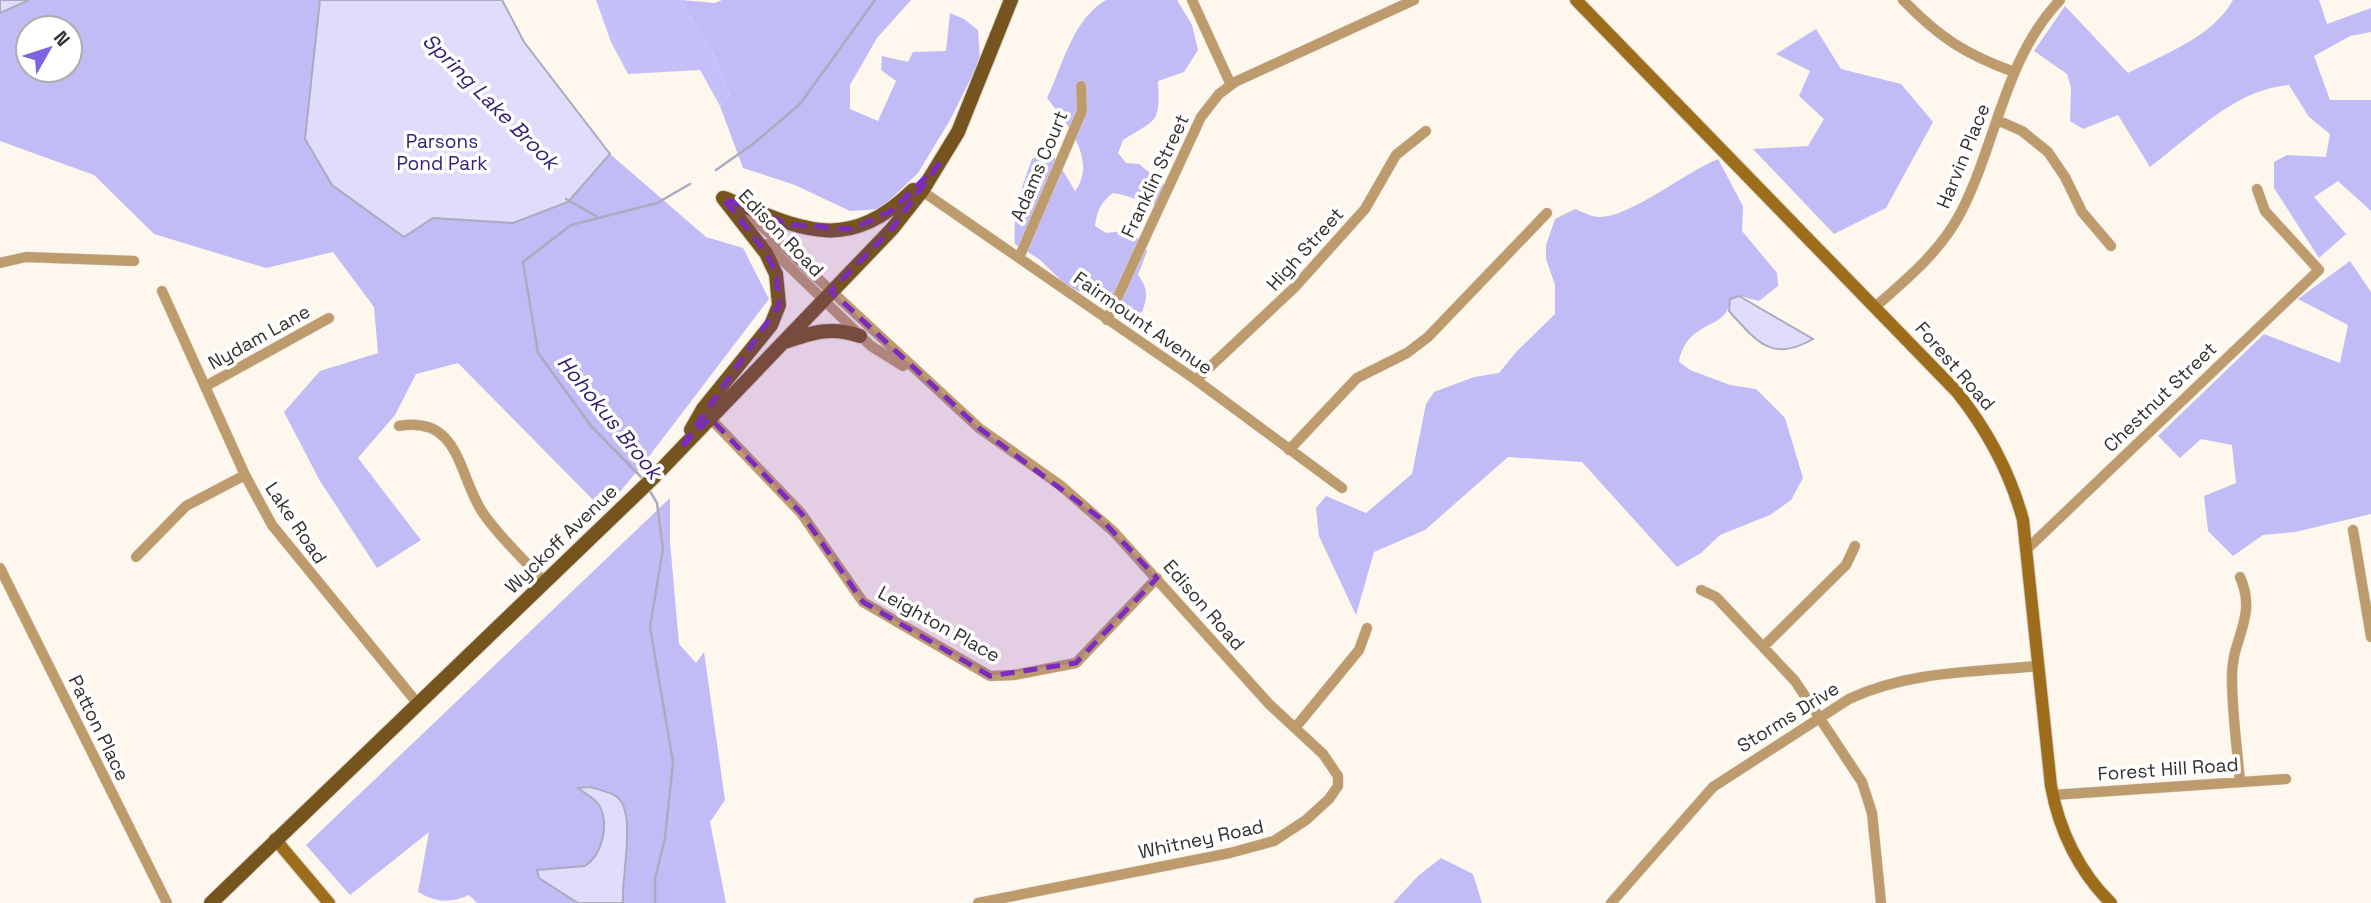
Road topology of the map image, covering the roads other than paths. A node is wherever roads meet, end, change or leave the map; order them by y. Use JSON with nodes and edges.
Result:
{"nodes":[{"id":1,"x":1011,"y":0,"type":"edge"},
{"id":2,"x":1192,"y":0,"type":"edge"},
{"id":3,"x":1414,"y":0,"type":"edge"},
{"id":4,"x":1576,"y":0,"type":"edge"},
{"id":5,"x":1903,"y":0,"type":"edge"},
{"id":6,"x":2060,"y":0,"type":"edge"},
{"id":7,"x":2014,"y":72,"type":"junction"},
{"id":8,"x":1231,"y":85,"type":"junction"},
{"id":9,"x":1081,"y":86,"type":"dead end"},
{"id":10,"x":1997,"y":120,"type":"junction"},
{"id":11,"x":1426,"y":131,"type":"dead end"},
{"id":12,"x":939,"y":164,"type":"junction"},
{"id":13,"x":2257,"y":189,"type":"dead end"},
{"id":14,"x":922,"y":191,"type":"junction"},
{"id":15,"x":723,"y":198,"type":"junction"},
{"id":16,"x":1547,"y":213,"type":"dead end"},
{"id":17,"x":2111,"y":246,"type":"dead end"},
{"id":18,"x":1019,"y":258,"type":"junction"},
{"id":19,"x":135,"y":261,"type":"dead end"},
{"id":20,"x":0,"y":263,"type":"edge"},
{"id":21,"x":162,"y":291,"type":"dead end"},
{"id":22,"x":827,"y":295,"type":"junction"},
{"id":23,"x":1875,"y":307,"type":"junction"},
{"id":24,"x":329,"y":318,"type":"dead end"},
{"id":25,"x":1107,"y":320,"type":"junction"},
{"id":26,"x":860,"y":337,"type":"junction"},
{"id":27,"x":780,"y":344,"type":"junction"},
{"id":28,"x":922,"y":377,"type":"junction"},
{"id":29,"x":1196,"y":380,"type":"junction"},
{"id":30,"x":206,"y":386,"type":"junction"},
{"id":31,"x":710,"y":418,"type":"junction"},
{"id":32,"x":399,"y":426,"type":"dead end"},
{"id":33,"x":680,"y":449,"type":"junction"},
{"id":34,"x":1289,"y":450,"type":"junction"},
{"id":35,"x":245,"y":475,"type":"junction"},
{"id":36,"x":1342,"y":488,"type":"dead end"},
{"id":37,"x":2353,"y":530,"type":"dead end"},
{"id":38,"x":1855,"y":547,"type":"dead end"},
{"id":39,"x":2026,"y":550,"type":"junction"},
{"id":40,"x":136,"y":557,"type":"dead end"},
{"id":41,"x":0,"y":568,"type":"edge"},
{"id":42,"x":2240,"y":577,"type":"dead end"},
{"id":43,"x":1157,"y":578,"type":"junction"},
{"id":44,"x":544,"y":582,"type":"junction"},
{"id":45,"x":1701,"y":590,"type":"dead end"},
{"id":46,"x":1367,"y":628,"type":"dead end"},
{"id":47,"x":2371,"y":637,"type":"edge"},
{"id":48,"x":1764,"y":646,"type":"junction"},
{"id":49,"x":2038,"y":666,"type":"junction"},
{"id":50,"x":418,"y":704,"type":"junction"},
{"id":51,"x":1819,"y":717,"type":"junction"},
{"id":52,"x":1295,"y":728,"type":"junction"},
{"id":53,"x":2286,"y":779,"type":"dead end"},
{"id":54,"x":2240,"y":782,"type":"junction"},
{"id":55,"x":2053,"y":795,"type":"junction"},
{"id":56,"x":275,"y":839,"type":"junction"},
{"id":57,"x":167,"y":903,"type":"edge"},
{"id":58,"x":211,"y":903,"type":"edge"},
{"id":59,"x":329,"y":903,"type":"edge"},
{"id":60,"x":978,"y":903,"type":"edge"},
{"id":61,"x":1611,"y":903,"type":"edge"},
{"id":62,"x":1881,"y":903,"type":"edge"},
{"id":63,"x":2111,"y":903,"type":"edge"}],
"edges":[{"from":1,"to":12,"type":"main road","name":"Wyckoff Avenue"},
{"from":2,"to":8,"type":"street"},
{"from":3,"to":8,"type":"street","name":"Franklin Street"},
{"from":4,"to":23,"type":"main road","name":"Forest Road"},
{"from":5,"to":7,"type":"street"},
{"from":6,"to":7,"type":"street","name":"Harvin Place"},
{"from":7,"to":10,"type":"street","name":"Harvin Place"},
{"from":8,"to":25,"type":"street","name":"Franklin Street"},
{"from":9,"to":18,"type":"street","name":"Adams Court"},
{"from":10,"to":17,"type":"street"},
{"from":10,"to":23,"type":"street","name":"Harvin Place"},
{"from":11,"to":29,"type":"street","name":"High Street"},
{"from":12,"to":14,"type":"main road","name":"Wyckoff Avenue"},
{"from":12,"to":15,"type":"main road"},
{"from":13,"to":39,"type":"street","name":"Chestnut Street"},
{"from":14,"to":18,"type":"street","name":"Fairmount Avenue"},
{"from":14,"to":22,"type":"main road","name":"Wyckoff Avenue"},
{"from":15,"to":22,"type":"street","name":"Edison Road"},
{"from":15,"to":33,"type":"main road"},
{"from":16,"to":34,"type":"street"},
{"from":18,"to":25,"type":"street","name":"Fairmount Avenue"},
{"from":19,"to":20,"type":"street"},
{"from":21,"to":30,"type":"street","name":"Lake Road"},
{"from":22,"to":26,"type":"street","name":"Edison Road"},
{"from":22,"to":27,"type":"main road","name":"Wyckoff Avenue"},
{"from":22,"to":28,"type":"street","name":"Edison Road"},
{"from":23,"to":39,"type":"main road","name":"Forest Road"},
{"from":24,"to":30,"type":"street","name":"Nydam Lane"},
{"from":25,"to":29,"type":"street","name":"Fairmount Avenue"},
{"from":26,"to":27,"type":"main road"},
{"from":26,"to":28,"type":"street","name":"Edison Road"},
{"from":27,"to":31,"type":"main road","name":"Wyckoff Avenue"},
{"from":28,"to":43,"type":"street","name":"Edison Road"},
{"from":29,"to":34,"type":"street","name":"Fairmount Avenue"},
{"from":30,"to":35,"type":"street","name":"Lake Road"},
{"from":31,"to":33,"type":"main road","name":"Wyckoff Avenue"},
{"from":31,"to":43,"type":"street","name":"Leighton Place"},
{"from":32,"to":44,"type":"street"},
{"from":33,"to":44,"type":"main road","name":"Wyckoff Avenue"},
{"from":34,"to":36,"type":"street","name":"Fairmount Avenue"},
{"from":35,"to":40,"type":"street"},
{"from":35,"to":50,"type":"street","name":"Lake Road"},
{"from":37,"to":47,"type":"street"},
{"from":38,"to":48,"type":"street"},
{"from":39,"to":49,"type":"main road","name":"Forest Road"},
{"from":41,"to":57,"type":"street","name":"Patton Place"},
{"from":42,"to":54,"type":"street"},
{"from":43,"to":52,"type":"street","name":"Edison Road"},
{"from":44,"to":50,"type":"main road","name":"Wyckoff Avenue"},
{"from":45,"to":48,"type":"street"},
{"from":46,"to":52,"type":"street"},
{"from":48,"to":51,"type":"street"},
{"from":49,"to":51,"type":"street","name":"Storms Drive"},
{"from":49,"to":55,"type":"main road","name":"Forest Road"},
{"from":50,"to":56,"type":"main road","name":"Wyckoff Avenue"},
{"from":51,"to":61,"type":"street","name":"Storms Drive"},
{"from":51,"to":62,"type":"street"},
{"from":52,"to":60,"type":"street","name":"Whitney Road"},
{"from":53,"to":54,"type":"street","name":"Forest Hill Road"},
{"from":54,"to":55,"type":"street","name":"Forest Hill Road"},
{"from":55,"to":63,"type":"main road","name":"Forest Road"},
{"from":56,"to":58,"type":"main road","name":"Wyckoff Avenue"},
{"from":56,"to":59,"type":"main road"}]}
